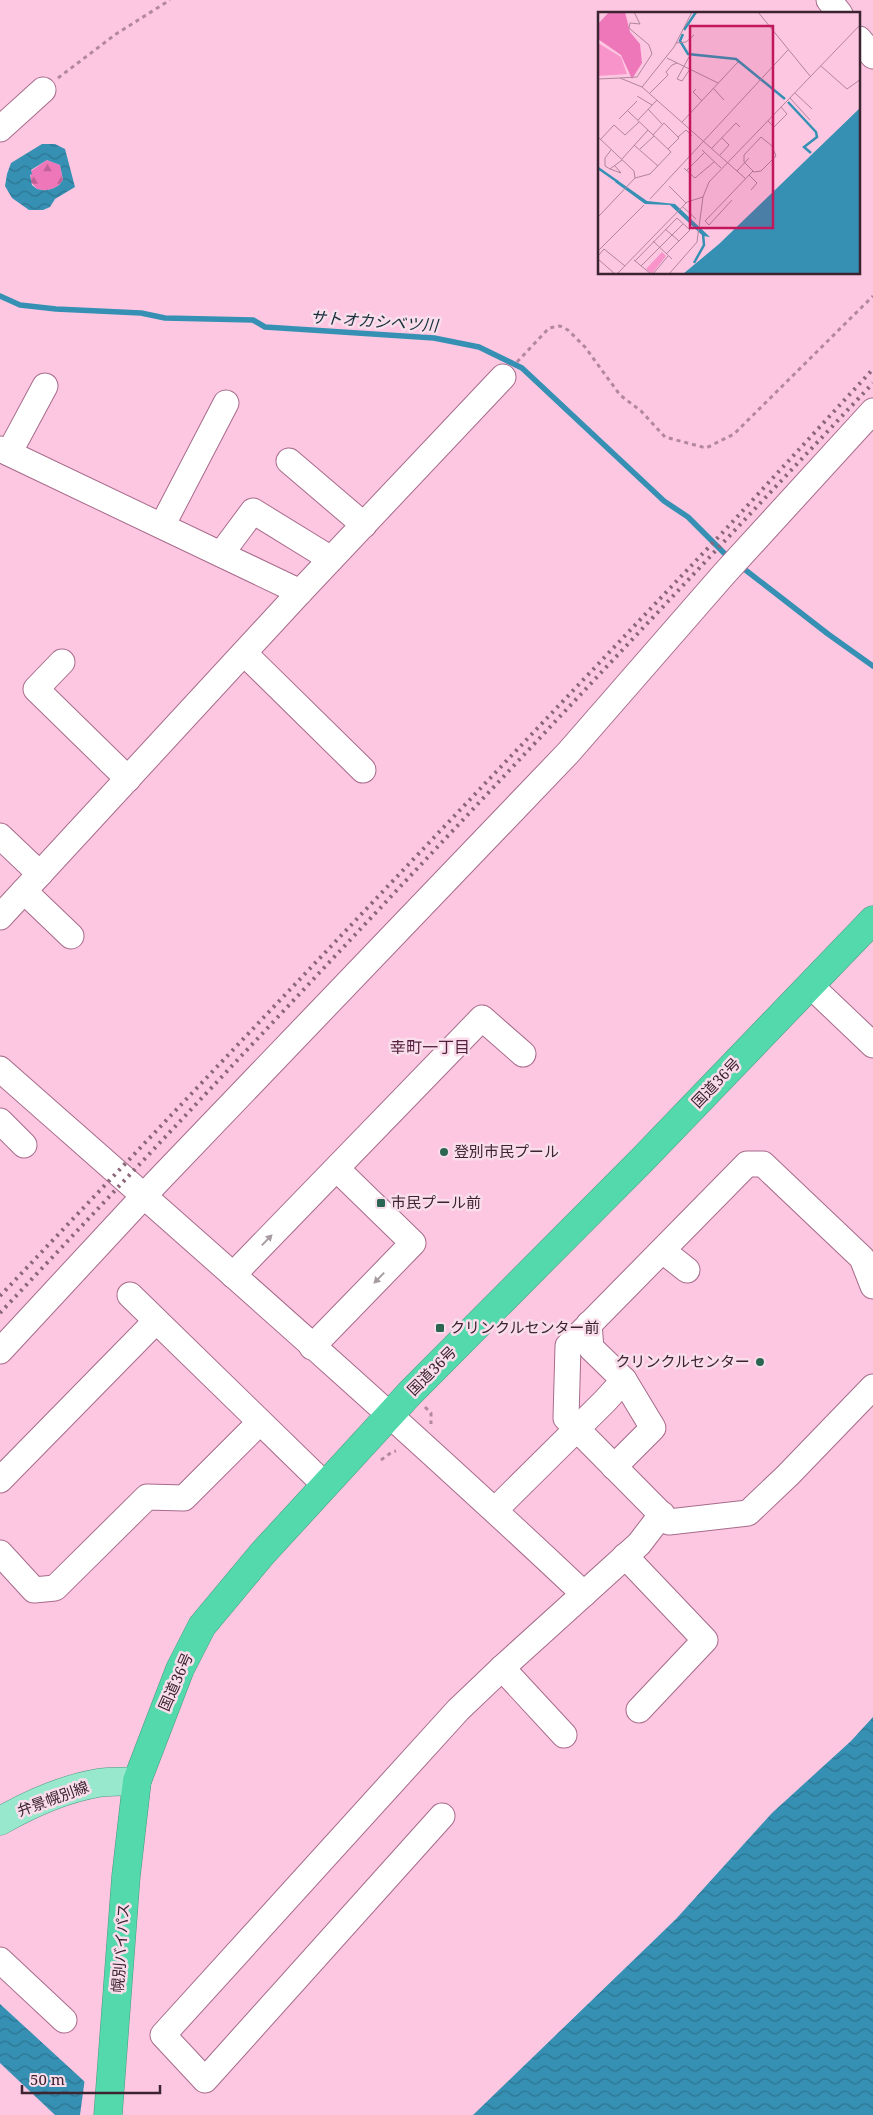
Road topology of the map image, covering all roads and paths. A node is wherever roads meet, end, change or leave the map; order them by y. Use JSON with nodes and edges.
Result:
{"nodes":[{"id":1,"x":170,"y":0,"type":"edge"},
{"id":2,"x":829,"y":0,"type":"edge"},
{"id":3,"x":838,"y":12,"type":"edge"},
{"id":4,"x":860,"y":40,"type":"edge"},
{"id":5,"x":873,"y":56,"type":"edge"},
{"id":6,"x":43,"y":90,"type":"joint"},
{"id":7,"x":0,"y":129,"type":"edge"},
{"id":8,"x":873,"y":296,"type":"edge"},
{"id":9,"x":524,"y":354,"type":"dead end"},
{"id":10,"x":503,"y":377,"type":"dead end"},
{"id":11,"x":45,"y":386,"type":"dead end"},
{"id":12,"x":226,"y":403,"type":"dead end"},
{"id":13,"x":873,"y":411,"type":"edge"},
{"id":14,"x":4,"y":451,"type":"edge"},
{"id":15,"x":289,"y":461,"type":"dead end"},
{"id":16,"x":364,"y":525,"type":"junction"},
{"id":17,"x":162,"y":526,"type":"junction"},
{"id":18,"x":221,"y":554,"type":"junction"},
{"id":19,"x":331,"y":559,"type":"junction"},
{"id":20,"x":300,"y":592,"type":"junction"},
{"id":21,"x":244,"y":653,"type":"junction"},
{"id":22,"x":62,"y":662,"type":"dead end"},
{"id":23,"x":363,"y":770,"type":"dead end"},
{"id":24,"x":128,"y":779,"type":"junction"},
{"id":25,"x":0,"y":836,"type":"edge"},
{"id":26,"x":32,"y":882,"type":"junction"},
{"id":27,"x":0,"y":917,"type":"edge"},
{"id":28,"x":873,"y":920,"type":"edge"},
{"id":29,"x":71,"y":936,"type":"dead end"},
{"id":30,"x":810,"y":985,"type":"junction"},
{"id":31,"x":873,"y":1045,"type":"edge"},
{"id":32,"x":522,"y":1054,"type":"dead end"},
{"id":33,"x":0,"y":1069,"type":"edge"},
{"id":34,"x":2,"y":1126,"type":"edge"},
{"id":35,"x":24,"y":1146,"type":"dead end"},
{"id":36,"x":337,"y":1169,"type":"junction"},
{"id":37,"x":145,"y":1195,"type":"junction"},
{"id":38,"x":663,"y":1251,"type":"junction"},
{"id":39,"x":687,"y":1270,"type":"dead end"},
{"id":40,"x":233,"y":1275,"type":"junction"},
{"id":41,"x":873,"y":1286,"type":"edge"},
{"id":42,"x":130,"y":1295,"type":"dead end"},
{"id":43,"x":156,"y":1321,"type":"junction"},
{"id":44,"x":589,"y":1324,"type":"junction"},
{"id":45,"x":312,"y":1346,"type":"junction"},
{"id":46,"x":0,"y":1351,"type":"edge"},
{"id":47,"x":624,"y":1380,"type":"junction"},
{"id":48,"x":873,"y":1387,"type":"edge"},
{"id":49,"x":390,"y":1415,"type":"junction"},
{"id":50,"x":260,"y":1422,"type":"junction"},
{"id":51,"x":576,"y":1429,"type":"junction"},
{"id":52,"x":614,"y":1468,"type":"junction"},
{"id":53,"x":0,"y":1480,"type":"edge"},
{"id":54,"x":325,"y":1485,"type":"junction"},
{"id":55,"x":495,"y":1510,"type":"junction"},
{"id":56,"x":662,"y":1514,"type":"junction"},
{"id":57,"x":0,"y":1553,"type":"edge"},
{"id":58,"x":624,"y":1556,"type":"junction"},
{"id":59,"x":584,"y":1594,"type":"junction"},
{"id":60,"x":502,"y":1668,"type":"junction"},
{"id":61,"x":639,"y":1710,"type":"dead end"},
{"id":62,"x":564,"y":1735,"type":"dead end"},
{"id":63,"x":137,"y":1781,"type":"junction"},
{"id":64,"x":442,"y":1816,"type":"dead end"},
{"id":65,"x":0,"y":1821,"type":"edge"},
{"id":66,"x":0,"y":1960,"type":"edge"},
{"id":67,"x":64,"y":2020,"type":"dead end"},
{"id":68,"x":108,"y":2115,"type":"edge"}],
"edges":[{"from":1,"to":6,"type":"path"},
{"from":2,"to":3,"type":"street"},
{"from":4,"to":5,"type":"street"},
{"from":6,"to":7,"type":"street"},
{"from":8,"to":9,"type":"path"},
{"from":10,"to":16,"type":"street"},
{"from":11,"to":14,"type":"street"},
{"from":12,"to":17,"type":"street"},
{"from":13,"to":37,"type":"street"},
{"from":14,"to":17,"type":"street"},
{"from":15,"to":16,"type":"street"},
{"from":16,"to":19,"type":"street"},
{"from":17,"to":18,"type":"street"},
{"from":18,"to":19,"type":"street"},
{"from":18,"to":20,"type":"street"},
{"from":19,"to":20,"type":"street"},
{"from":20,"to":21,"type":"street"},
{"from":21,"to":23,"type":"street"},
{"from":21,"to":24,"type":"street"},
{"from":22,"to":24,"type":"street"},
{"from":24,"to":26,"type":"street"},
{"from":25,"to":26,"type":"street"},
{"from":26,"to":27,"type":"street"},
{"from":26,"to":29,"type":"street"},
{"from":28,"to":30,"type":"highway","name":"国道36号"},
{"from":30,"to":31,"type":"street"},
{"from":30,"to":49,"type":"highway","name":"国道36号"},
{"from":32,"to":36,"type":"street"},
{"from":33,"to":37,"type":"street"},
{"from":34,"to":35,"type":"street"},
{"from":40,"to":36,"type":"street","one_way":true},
{"from":36,"to":45,"type":"street","one_way":true},
{"from":37,"to":40,"type":"street"},
{"from":37,"to":46,"type":"street"},
{"from":38,"to":39,"type":"street"},
{"from":38,"to":41,"type":"street"},
{"from":38,"to":44,"type":"street"},
{"from":40,"to":45,"type":"street"},
{"from":42,"to":43,"type":"street"},
{"from":43,"to":50,"type":"street"},
{"from":43,"to":53,"type":"street"},
{"from":44,"to":47,"type":"street"},
{"from":44,"to":51,"type":"street"},
{"from":45,"to":49,"type":"street"},
{"from":47,"to":51,"type":"street"},
{"from":47,"to":52,"type":"street"},
{"from":48,"to":56,"type":"street"},
{"from":49,"to":54,"type":"highway","name":"国道36号"},
{"from":49,"to":55,"type":"street"},
{"from":50,"to":54,"type":"street"},
{"from":50,"to":57,"type":"street"},
{"from":51,"to":52,"type":"street"},
{"from":51,"to":55,"type":"street"},
{"from":52,"to":56,"type":"street"},
{"from":54,"to":63,"type":"highway","name":"国道36号"},
{"from":55,"to":59,"type":"street"},
{"from":56,"to":58,"type":"street"},
{"from":58,"to":59,"type":"street"},
{"from":58,"to":61,"type":"street"},
{"from":59,"to":60,"type":"street"},
{"from":60,"to":62,"type":"street"},
{"from":60,"to":64,"type":"street"},
{"from":63,"to":65,"type":"main road","name":"弁景幌別線"},
{"from":63,"to":68,"type":"highway","name":"幌別バイパス"},
{"from":66,"to":67,"type":"street"}]}
